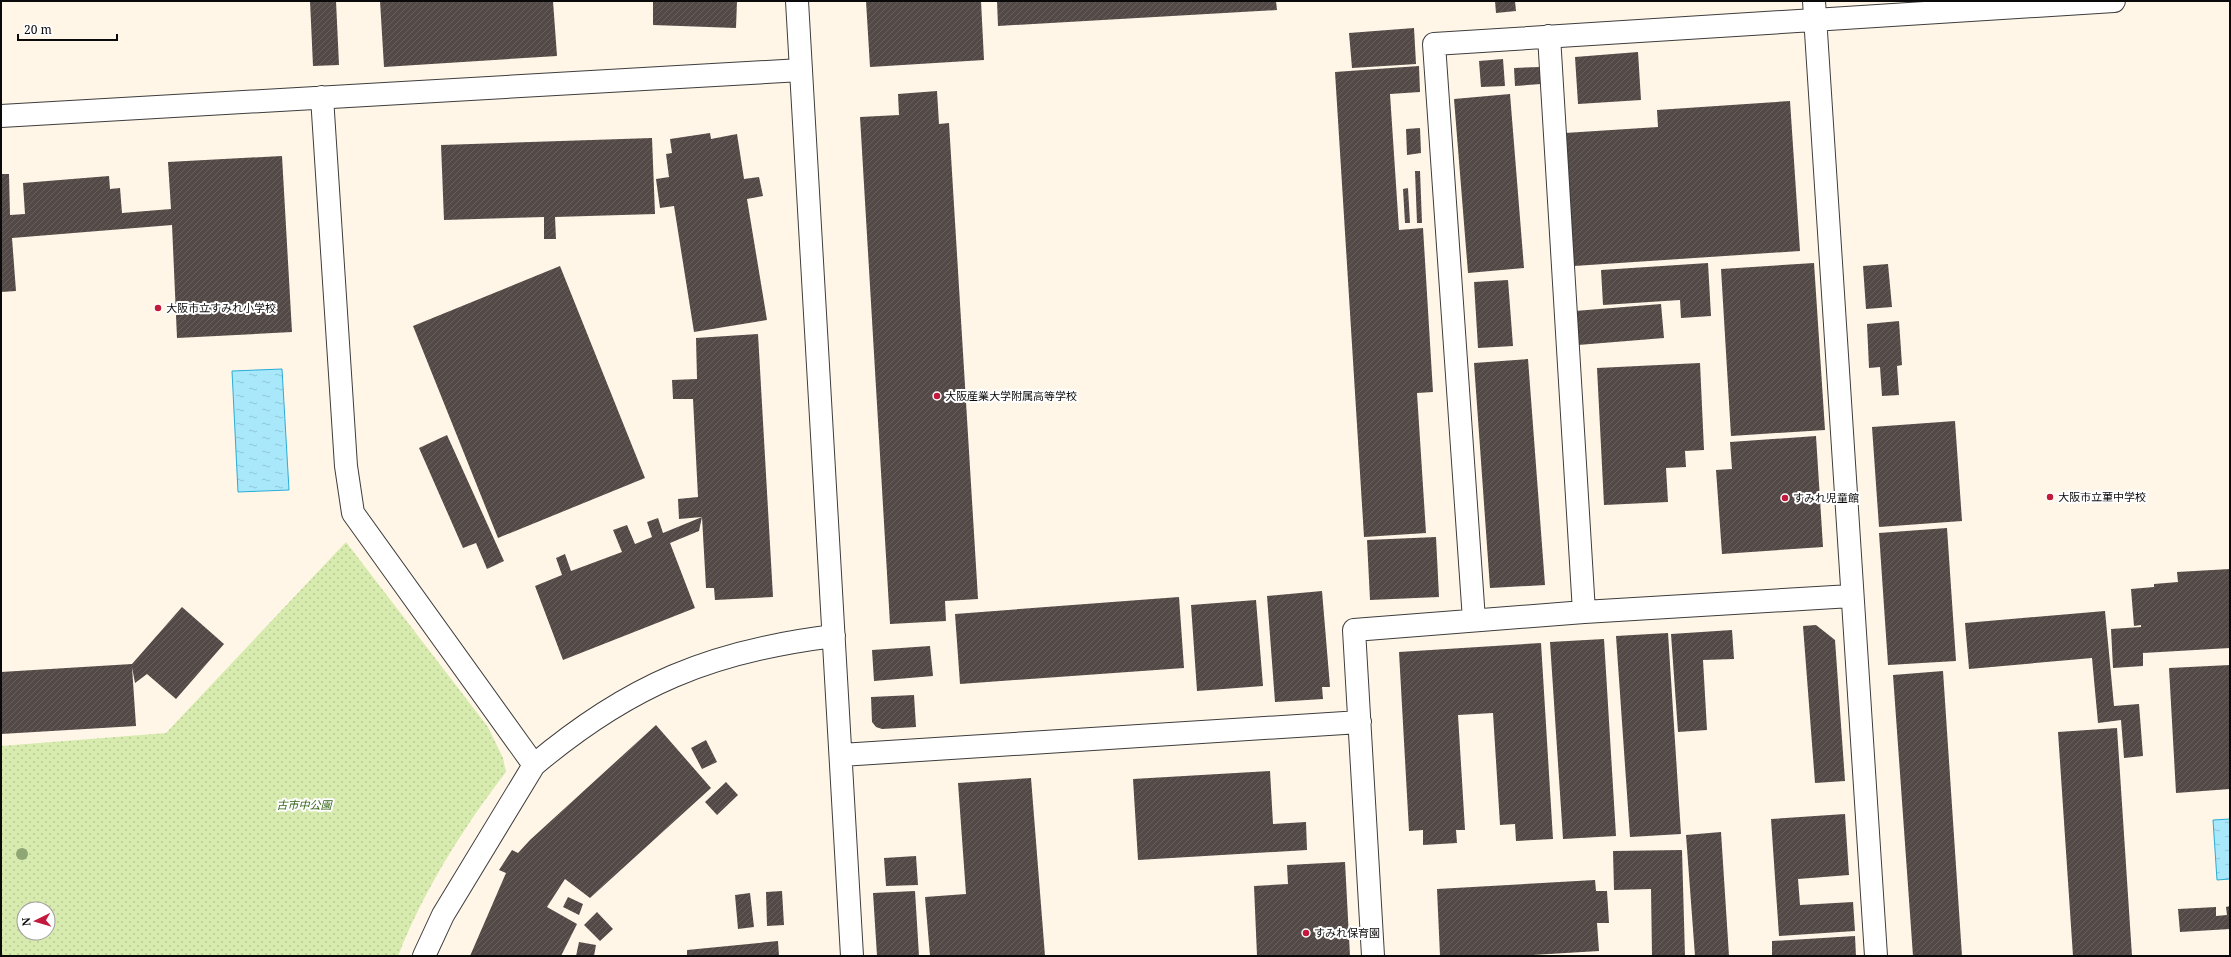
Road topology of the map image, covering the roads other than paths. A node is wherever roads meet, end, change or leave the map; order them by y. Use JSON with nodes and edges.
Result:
{"nodes":[{"id":1,"x":797,"y":1,"type":"edge"},
{"id":2,"x":2114,"y":1,"type":"edge"},
{"id":3,"x":1815,"y":11,"type":"edge"},
{"id":4,"x":1548,"y":36,"type":"junction"},
{"id":5,"x":801,"y":70,"type":"junction"},
{"id":6,"x":322,"y":97,"type":"junction"},
{"id":7,"x":1,"y":116,"type":"edge"},
{"id":8,"x":1851,"y":596,"type":"junction"},
{"id":9,"x":1584,"y":612,"type":"junction"},
{"id":10,"x":1474,"y":620,"type":"junction"},
{"id":11,"x":834,"y":636,"type":"junction"},
{"id":12,"x":1360,"y":722,"type":"junction"},
{"id":13,"x":841,"y":755,"type":"junction"},
{"id":14,"x":534,"y":765,"type":"junction"},
{"id":15,"x":424,"y":956,"type":"edge"},
{"id":16,"x":852,"y":956,"type":"edge"},
{"id":17,"x":1373,"y":956,"type":"edge"},
{"id":18,"x":1876,"y":956,"type":"edge"}],
"edges":[{"from":1,"to":5,"type":"street"},
{"from":2,"to":3,"type":"street"},
{"from":3,"to":4,"type":"street"},
{"from":3,"to":8,"type":"street"},
{"from":4,"to":9,"type":"street"},
{"from":4,"to":10,"type":"street"},
{"from":5,"to":6,"type":"street"},
{"from":5,"to":11,"type":"street"},
{"from":6,"to":7,"type":"street"},
{"from":6,"to":14,"type":"street"},
{"from":8,"to":9,"type":"street"},
{"from":8,"to":18,"type":"street"},
{"from":9,"to":10,"type":"street"},
{"from":10,"to":12,"type":"street"},
{"from":11,"to":13,"type":"street"},
{"from":11,"to":14,"type":"street"},
{"from":12,"to":13,"type":"street"},
{"from":12,"to":17,"type":"street"},
{"from":13,"to":16,"type":"street"},
{"from":14,"to":15,"type":"street"}]}
